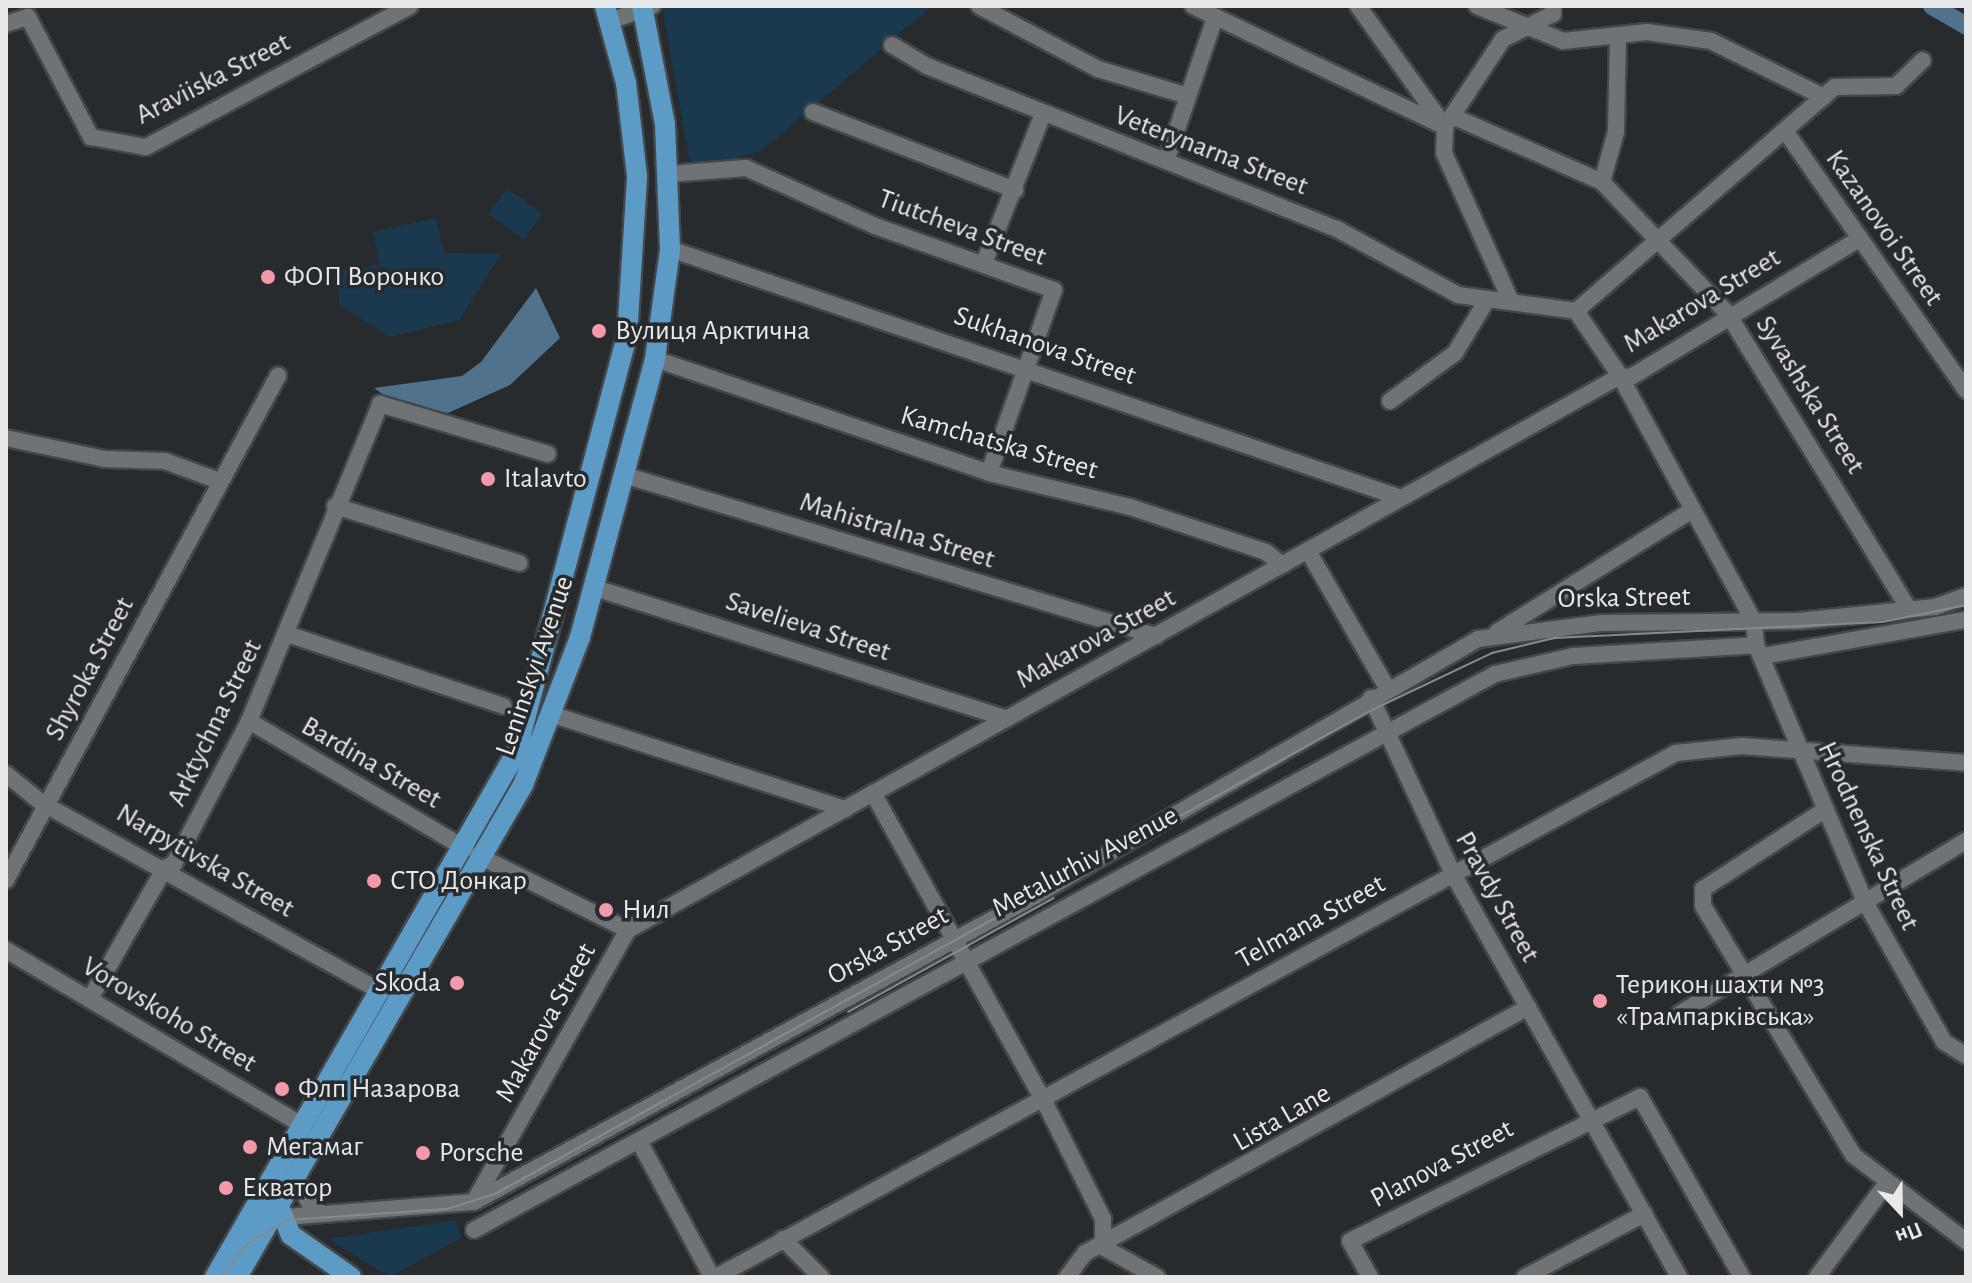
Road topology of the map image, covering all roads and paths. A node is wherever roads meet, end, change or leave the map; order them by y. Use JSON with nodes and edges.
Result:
{"nodes":[{"id":1,"x":410,"y":6,"type":"edge"},
{"id":2,"x":979,"y":6,"type":"edge"},
{"id":3,"x":1193,"y":6,"type":"edge"},
{"id":4,"x":1358,"y":6,"type":"edge"},
{"id":5,"x":1477,"y":6,"type":"edge"},
{"id":6,"x":1553,"y":6,"type":"edge"},
{"id":7,"x":646,"y":7,"type":"edge"},
{"id":8,"x":608,"y":14,"type":"edge"},
{"id":9,"x":1214,"y":21,"type":"junction"},
{"id":10,"x":6,"y":24,"type":"edge"},
{"id":11,"x":1520,"y":27,"type":"junction"},
{"id":12,"x":1618,"y":35,"type":"junction"},
{"id":13,"x":892,"y":45,"type":"dead end"},
{"id":14,"x":1923,"y":60,"type":"dead end"},
{"id":15,"x":1188,"y":96,"type":"junction"},
{"id":16,"x":1824,"y":97,"type":"junction"},
{"id":17,"x":813,"y":112,"type":"dead end"},
{"id":18,"x":1043,"y":114,"type":"junction"},
{"id":19,"x":1449,"y":122,"type":"junction"},
{"id":20,"x":1788,"y":135,"type":"junction"},
{"id":21,"x":1166,"y":161,"type":"junction"},
{"id":22,"x":669,"y":174,"type":"junction"},
{"id":23,"x":1602,"y":182,"type":"junction"},
{"id":24,"x":1015,"y":190,"type":"junction"},
{"id":25,"x":1660,"y":235,"type":"junction"},
{"id":26,"x":1859,"y":239,"type":"junction"},
{"id":27,"x":670,"y":249,"type":"junction"},
{"id":28,"x":984,"y":263,"type":"junction"},
{"id":29,"x":1510,"y":299,"type":"junction"},
{"id":30,"x":1485,"y":303,"type":"junction"},
{"id":31,"x":1576,"y":311,"type":"junction"},
{"id":32,"x":1728,"y":314,"type":"junction"},
{"id":33,"x":655,"y":359,"type":"junction"},
{"id":34,"x":1028,"y":366,"type":"junction"},
{"id":35,"x":278,"y":376,"type":"dead end"},
{"id":36,"x":1620,"y":376,"type":"junction"},
{"id":37,"x":1966,"y":390,"type":"edge"},
{"id":38,"x":1390,"y":401,"type":"dead end"},
{"id":39,"x":609,"y":418,"type":"junction"},
{"id":40,"x":638,"y":422,"type":"junction"},
{"id":41,"x":6,"y":438,"type":"edge"},
{"id":42,"x":603,"y":441,"type":"junction"},
{"id":43,"x":548,"y":454,"type":"dead end"},
{"id":44,"x":626,"y":466,"type":"junction"},
{"id":45,"x":989,"y":473,"type":"junction"},
{"id":46,"x":219,"y":481,"type":"junction"},
{"id":47,"x":1401,"y":498,"type":"junction"},
{"id":48,"x":335,"y":506,"type":"junction"},
{"id":49,"x":1692,"y":510,"type":"junction"},
{"id":50,"x":1308,"y":551,"type":"junction"},
{"id":51,"x":519,"y":563,"type":"dead end"},
{"id":52,"x":1282,"y":565,"type":"junction"},
{"id":53,"x":592,"y":587,"type":"junction"},
{"id":54,"x":1966,"y":596,"type":"edge"},
{"id":55,"x":1908,"y":608,"type":"junction"},
{"id":56,"x":1966,"y":620,"type":"edge"},
{"id":57,"x":1754,"y":622,"type":"junction"},
{"id":58,"x":1496,"y":633,"type":"junction"},
{"id":59,"x":287,"y":634,"type":"junction"},
{"id":60,"x":1156,"y":636,"type":"junction"},
{"id":61,"x":1760,"y":650,"type":"junction"},
{"id":62,"x":1386,"y":686,"type":"junction"},
{"id":63,"x":1371,"y":698,"type":"junction"},
{"id":64,"x":503,"y":706,"type":"dead end"},
{"id":65,"x":554,"y":715,"type":"junction"},
{"id":66,"x":1007,"y":719,"type":"junction"},
{"id":67,"x":249,"y":721,"type":"junction"},
{"id":68,"x":1382,"y":731,"type":"junction"},
{"id":69,"x":1799,"y":749,"type":"junction"},
{"id":70,"x":1966,"y":763,"type":"edge"},
{"id":71,"x":6,"y":774,"type":"edge"},
{"id":72,"x":873,"y":793,"type":"junction"},
{"id":73,"x":49,"y":801,"type":"junction"},
{"id":74,"x":845,"y":809,"type":"junction"},
{"id":75,"x":1823,"y":811,"type":"junction"},
{"id":76,"x":1966,"y":841,"type":"edge"},
{"id":77,"x":475,"y":853,"type":"junction"},
{"id":78,"x":165,"y":868,"type":"junction"},
{"id":79,"x":1453,"y":874,"type":"junction"},
{"id":80,"x":6,"y":880,"type":"edge"},
{"id":81,"x":1864,"y":900,"type":"junction"},
{"id":82,"x":628,"y":930,"type":"junction"},
{"id":83,"x":953,"y":938,"type":"junction"},
{"id":84,"x":6,"y":950,"type":"edge"},
{"id":85,"x":963,"y":958,"type":"junction"},
{"id":86,"x":1741,"y":975,"type":"junction"},
{"id":87,"x":382,"y":992,"type":"junction"},
{"id":88,"x":91,"y":997,"type":"junction"},
{"id":89,"x":1528,"y":1007,"type":"junction"},
{"id":90,"x":1679,"y":1014,"type":"dead end"},
{"id":91,"x":1966,"y":1056,"type":"edge"},
{"id":92,"x":1039,"y":1102,"type":"junction"},
{"id":93,"x":1593,"y":1115,"type":"junction"},
{"id":94,"x":304,"y":1126,"type":"junction"},
{"id":95,"x":639,"y":1141,"type":"junction"},
{"id":96,"x":291,"y":1166,"type":"junction"},
{"id":97,"x":1886,"y":1184,"type":"junction"},
{"id":98,"x":474,"y":1202,"type":"junction"},
{"id":99,"x":278,"y":1214,"type":"junction"},
{"id":100,"x":324,"y":1214,"type":"junction"},
{"id":101,"x":1644,"y":1214,"type":"junction"},
{"id":102,"x":474,"y":1230,"type":"dead end"},
{"id":103,"x":783,"y":1239,"type":"junction"},
{"id":104,"x":1966,"y":1241,"type":"edge"},
{"id":105,"x":302,"y":1244,"type":"junction"},
{"id":106,"x":1103,"y":1247,"type":"junction"},
{"id":107,"x":231,"y":1269,"type":"edge"},
{"id":108,"x":351,"y":1277,"type":"edge"},
{"id":109,"x":714,"y":1277,"type":"edge"},
{"id":110,"x":821,"y":1277,"type":"edge"},
{"id":111,"x":1067,"y":1277,"type":"edge"},
{"id":112,"x":1157,"y":1277,"type":"edge"},
{"id":113,"x":1370,"y":1277,"type":"edge"},
{"id":114,"x":1525,"y":1277,"type":"edge"},
{"id":115,"x":1679,"y":1277,"type":"edge"},
{"id":116,"x":1742,"y":1277,"type":"edge"},
{"id":117,"x":1817,"y":1277,"type":"edge"}],
"edges":[{"from":1,"to":10,"type":"street","name":"Araviiska Street"},
{"from":2,"to":15,"type":"street"},
{"from":3,"to":9,"type":"street","name":"Syvashska Street"},
{"from":4,"to":19,"type":"street"},
{"from":5,"to":11,"type":"street"},
{"from":6,"to":11,"type":"street"},
{"from":7,"to":8,"type":"street"},
{"from":7,"to":22,"type":"main road","name":"Leninskyi Avenue"},
{"from":8,"to":39,"type":"main road","name":"Leninskyi Avenue"},
{"from":9,"to":15,"type":"street"},
{"from":9,"to":19,"type":"street","name":"Syvashska Street"},
{"from":11,"to":12,"type":"street"},
{"from":11,"to":19,"type":"street"},
{"from":12,"to":16,"type":"street"},
{"from":12,"to":23,"type":"street"},
{"from":13,"to":18,"type":"street","name":"Veterynarna Street"},
{"from":14,"to":16,"type":"street"},
{"from":15,"to":21,"type":"street"},
{"from":16,"to":20,"type":"street"},
{"from":17,"to":24,"type":"street"},
{"from":18,"to":21,"type":"street","name":"Veterynarna Street"},
{"from":18,"to":24,"type":"street"},
{"from":19,"to":23,"type":"street","name":"Syvashska Street"},
{"from":19,"to":29,"type":"street"},
{"from":20,"to":25,"type":"street"},
{"from":20,"to":26,"type":"street","name":"Kazanovoi Street"},
{"from":21,"to":30,"type":"street","name":"Veterynarna Street"},
{"from":22,"to":27,"type":"main road","name":"Leninskyi Avenue"},
{"from":22,"to":28,"type":"street","name":"Tiutcheva Street"},
{"from":23,"to":25,"type":"street","name":"Syvashska Street"},
{"from":24,"to":28,"type":"street"},
{"from":25,"to":31,"type":"street"},
{"from":25,"to":32,"type":"street","name":"Syvashska Street"},
{"from":26,"to":32,"type":"street","name":"Makarova Street"},
{"from":26,"to":37,"type":"street","name":"Kazanovoi Street"},
{"from":27,"to":33,"type":"main road","name":"Leninskyi Avenue"},
{"from":27,"to":34,"type":"street","name":"Sukhanova Street"},
{"from":28,"to":34,"type":"street","name":"Tiutcheva Street"},
{"from":29,"to":30,"type":"street"},
{"from":29,"to":31,"type":"street"},
{"from":30,"to":38,"type":"street"},
{"from":31,"to":36,"type":"street"},
{"from":32,"to":36,"type":"street","name":"Makarova Street"},
{"from":32,"to":55,"type":"street","name":"Syvashska Street"},
{"from":33,"to":40,"type":"main road","name":"Leninskyi Avenue"},
{"from":33,"to":45,"type":"street","name":"Kamchatska Street"},
{"from":34,"to":45,"type":"street","name":"Tiutcheva Street"},
{"from":34,"to":47,"type":"street","name":"Sukhanova Street"},
{"from":35,"to":46,"type":"street","name":"Shyroka Street"},
{"from":36,"to":47,"type":"street","name":"Makarova Street"},
{"from":36,"to":49,"type":"street","name":"Orska Street"},
{"from":39,"to":40,"type":"main road"},
{"from":39,"to":42,"type":"main road","name":"Leninskyi Avenue"},
{"from":40,"to":44,"type":"main road","name":"Leninskyi Avenue"},
{"from":41,"to":46,"type":"street"},
{"from":42,"to":44,"type":"main road"},
{"from":42,"to":77,"type":"main road","name":"Leninskyi Avenue"},
{"from":43,"to":48,"type":"street","name":"Arktychna Street"},
{"from":44,"to":53,"type":"main road","name":"Leninskyi Avenue"},
{"from":44,"to":60,"type":"street","name":"Mahistralna Street"},
{"from":45,"to":52,"type":"street","name":"Kamchatska Street"},
{"from":46,"to":73,"type":"street","name":"Shyroka Street"},
{"from":47,"to":50,"type":"street","name":"Makarova Street"},
{"from":48,"to":51,"type":"street"},
{"from":48,"to":59,"type":"street","name":"Arktychna Street"},
{"from":49,"to":57,"type":"street","name":"Orska Street"},
{"from":49,"to":58,"type":"street","name":"Orska Street"},
{"from":50,"to":52,"type":"street","name":"Makarova Street"},
{"from":50,"to":62,"type":"street"},
{"from":52,"to":60,"type":"street","name":"Makarova Street"},
{"from":53,"to":65,"type":"main road","name":"Leninskyi Avenue"},
{"from":53,"to":66,"type":"street","name":"Savelieva Street"},
{"from":54,"to":55,"type":"street","name":"Orska Street"},
{"from":55,"to":57,"type":"street","name":"Orska Street"},
{"from":56,"to":61,"type":"street","name":"Metalurhiv Avenue"},
{"from":57,"to":58,"type":"street","name":"Orska Street"},
{"from":57,"to":61,"type":"street","name":"Hrodnenska Street"},
{"from":58,"to":62,"type":"street","name":"Orska Street"},
{"from":59,"to":64,"type":"street","name":"Arktychna Street"},
{"from":59,"to":67,"type":"street","name":"Arktychna Street"},
{"from":60,"to":66,"type":"street","name":"Makarova Street"},
{"from":61,"to":68,"type":"street","name":"Metalurhiv Avenue"},
{"from":61,"to":69,"type":"street","name":"Hrodnenska Street"},
{"from":62,"to":63,"type":"street","name":"Orska Street"},
{"from":63,"to":68,"type":"street","name":"Pravdy Street"},
{"from":63,"to":83,"type":"street","name":"Orska Street"},
{"from":65,"to":74,"type":"street"},
{"from":65,"to":77,"type":"main road","name":"Leninskyi Avenue"},
{"from":66,"to":72,"type":"street","name":"Makarova Street"},
{"from":67,"to":77,"type":"street","name":"Bardina Street"},
{"from":67,"to":78,"type":"street","name":"Arktychna Street"},
{"from":68,"to":79,"type":"street","name":"Pravdy Street"},
{"from":68,"to":85,"type":"street","name":"Metalurhiv Avenue"},
{"from":69,"to":70,"type":"street","name":"Telmana Street"},
{"from":69,"to":75,"type":"street","name":"Hrodnenska Street"},
{"from":69,"to":79,"type":"street","name":"Telmana Street"},
{"from":71,"to":73,"type":"street","name":"Narpytivska Street"},
{"from":72,"to":74,"type":"street","name":"Makarova Street"},
{"from":72,"to":83,"type":"street"},
{"from":73,"to":78,"type":"street","name":"Narpytivska Street"},
{"from":73,"to":80,"type":"street","name":"Shyroka Street"},
{"from":74,"to":82,"type":"street","name":"Makarova Street"},
{"from":75,"to":81,"type":"street","name":"Hrodnenska Street"},
{"from":75,"to":86,"type":"street"},
{"from":76,"to":81,"type":"street"},
{"from":77,"to":82,"type":"street","name":"Bardina Street"},
{"from":77,"to":87,"type":"main road","name":"Leninskyi Avenue"},
{"from":77,"to":96,"type":"main road","name":"Leninskyi Avenue"},
{"from":78,"to":87,"type":"street","name":"Narpytivska Street"},
{"from":78,"to":88,"type":"street","name":"Arktychna Street"},
{"from":79,"to":89,"type":"street","name":"Pravdy Street"},
{"from":79,"to":92,"type":"street","name":"Telmana Street"},
{"from":81,"to":86,"type":"street"},
{"from":81,"to":91,"type":"street","name":"Hrodnenska Street"},
{"from":82,"to":98,"type":"street","name":"Makarova Street"},
{"from":83,"to":85,"type":"street"},
{"from":83,"to":98,"type":"street","name":"Orska Street"},
{"from":84,"to":88,"type":"street","name":"Vorovskoho Street"},
{"from":85,"to":92,"type":"street"},
{"from":85,"to":95,"type":"street","name":"Metalurhiv Avenue"},
{"from":86,"to":90,"type":"street"},
{"from":86,"to":97,"type":"street"},
{"from":87,"to":94,"type":"main road","name":"Leninskyi Avenue"},
{"from":88,"to":94,"type":"street","name":"Vorovskoho Street"},
{"from":89,"to":93,"type":"street","name":"Pravdy Street"},
{"from":89,"to":106,"type":"street","name":"Lista Lane"},
{"from":92,"to":103,"type":"street","name":"Telmana Street"},
{"from":92,"to":106,"type":"street"},
{"from":93,"to":101,"type":"street","name":"Pravdy Street"},
{"from":93,"to":113,"type":"street","name":"Planova Street"},
{"from":93,"to":116,"type":"street"},
{"from":94,"to":96,"type":"main road","name":"Leninskyi Avenue"},
{"from":95,"to":102,"type":"street","name":"Metalurhiv Avenue"},
{"from":95,"to":109,"type":"street"},
{"from":96,"to":99,"type":"main road"},
{"from":96,"to":100,"type":"street"},
{"from":96,"to":107,"type":"main road","name":"Leninskyi Avenue"},
{"from":97,"to":104,"type":"street"},
{"from":97,"to":117,"type":"street"},
{"from":98,"to":100,"type":"street","name":"Orska Street"},
{"from":99,"to":100,"type":"street","name":"Orska Street"},
{"from":99,"to":105,"type":"main road"},
{"from":99,"to":107,"type":"main road"},
{"from":101,"to":114,"type":"street"},
{"from":101,"to":115,"type":"street","name":"Pravdy Street"},
{"from":103,"to":109,"type":"street","name":"Telmana Street"},
{"from":103,"to":110,"type":"street"},
{"from":105,"to":107,"type":"main road"},
{"from":105,"to":108,"type":"main road"},
{"from":106,"to":111,"type":"street","name":"Lista Lane"},
{"from":106,"to":112,"type":"street"}]}
